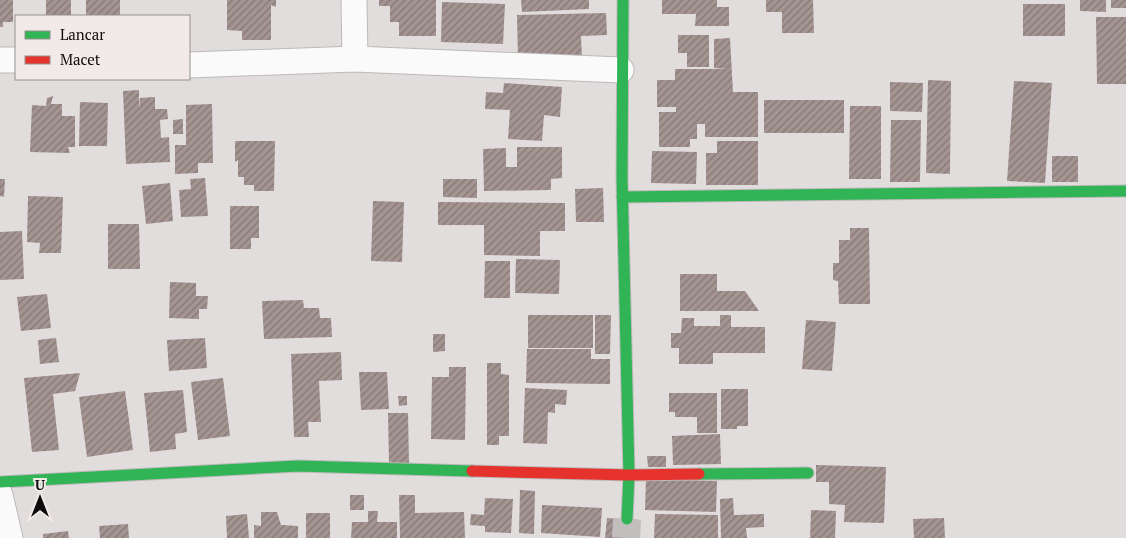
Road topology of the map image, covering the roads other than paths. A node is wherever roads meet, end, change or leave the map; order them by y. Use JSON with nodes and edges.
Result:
{"nodes":[{"id":1,"x":354,"y":0,"type":"edge"},
{"id":2,"x":624,"y":0,"type":"edge"},
{"id":3,"x":355,"y":59,"type":"junction"},
{"id":4,"x":0,"y":60,"type":"edge"},
{"id":5,"x":15,"y":60,"type":"edge"},
{"id":6,"x":190,"y":65,"type":"edge"},
{"id":7,"x":621,"y":70,"type":"junction"},
{"id":8,"x":1126,"y":191,"type":"edge"},
{"id":9,"x":622,"y":197,"type":"junction"},
{"id":10,"x":808,"y":473,"type":"dead end"},
{"id":11,"x":629,"y":475,"type":"junction"},
{"id":12,"x":0,"y":482,"type":"edge"},
{"id":13,"x":0,"y":495,"type":"edge"},
{"id":14,"x":627,"y":519,"type":"tunnel mouth"},
{"id":15,"x":10,"y":538,"type":"edge"}],
"edges":[{"from":1,"to":3,"type":"street"},
{"from":2,"to":7,"type":"street"},
{"from":3,"to":6,"type":"street"},
{"from":3,"to":7,"type":"street"},
{"from":4,"to":5,"type":"street"},
{"from":7,"to":9,"type":"street"},
{"from":8,"to":9,"type":"street"},
{"from":9,"to":11,"type":"street"},
{"from":10,"to":11,"type":"street"},
{"from":11,"to":12,"type":"street"},
{"from":11,"to":14,"type":"street"},
{"from":13,"to":15,"type":"street"}]}
